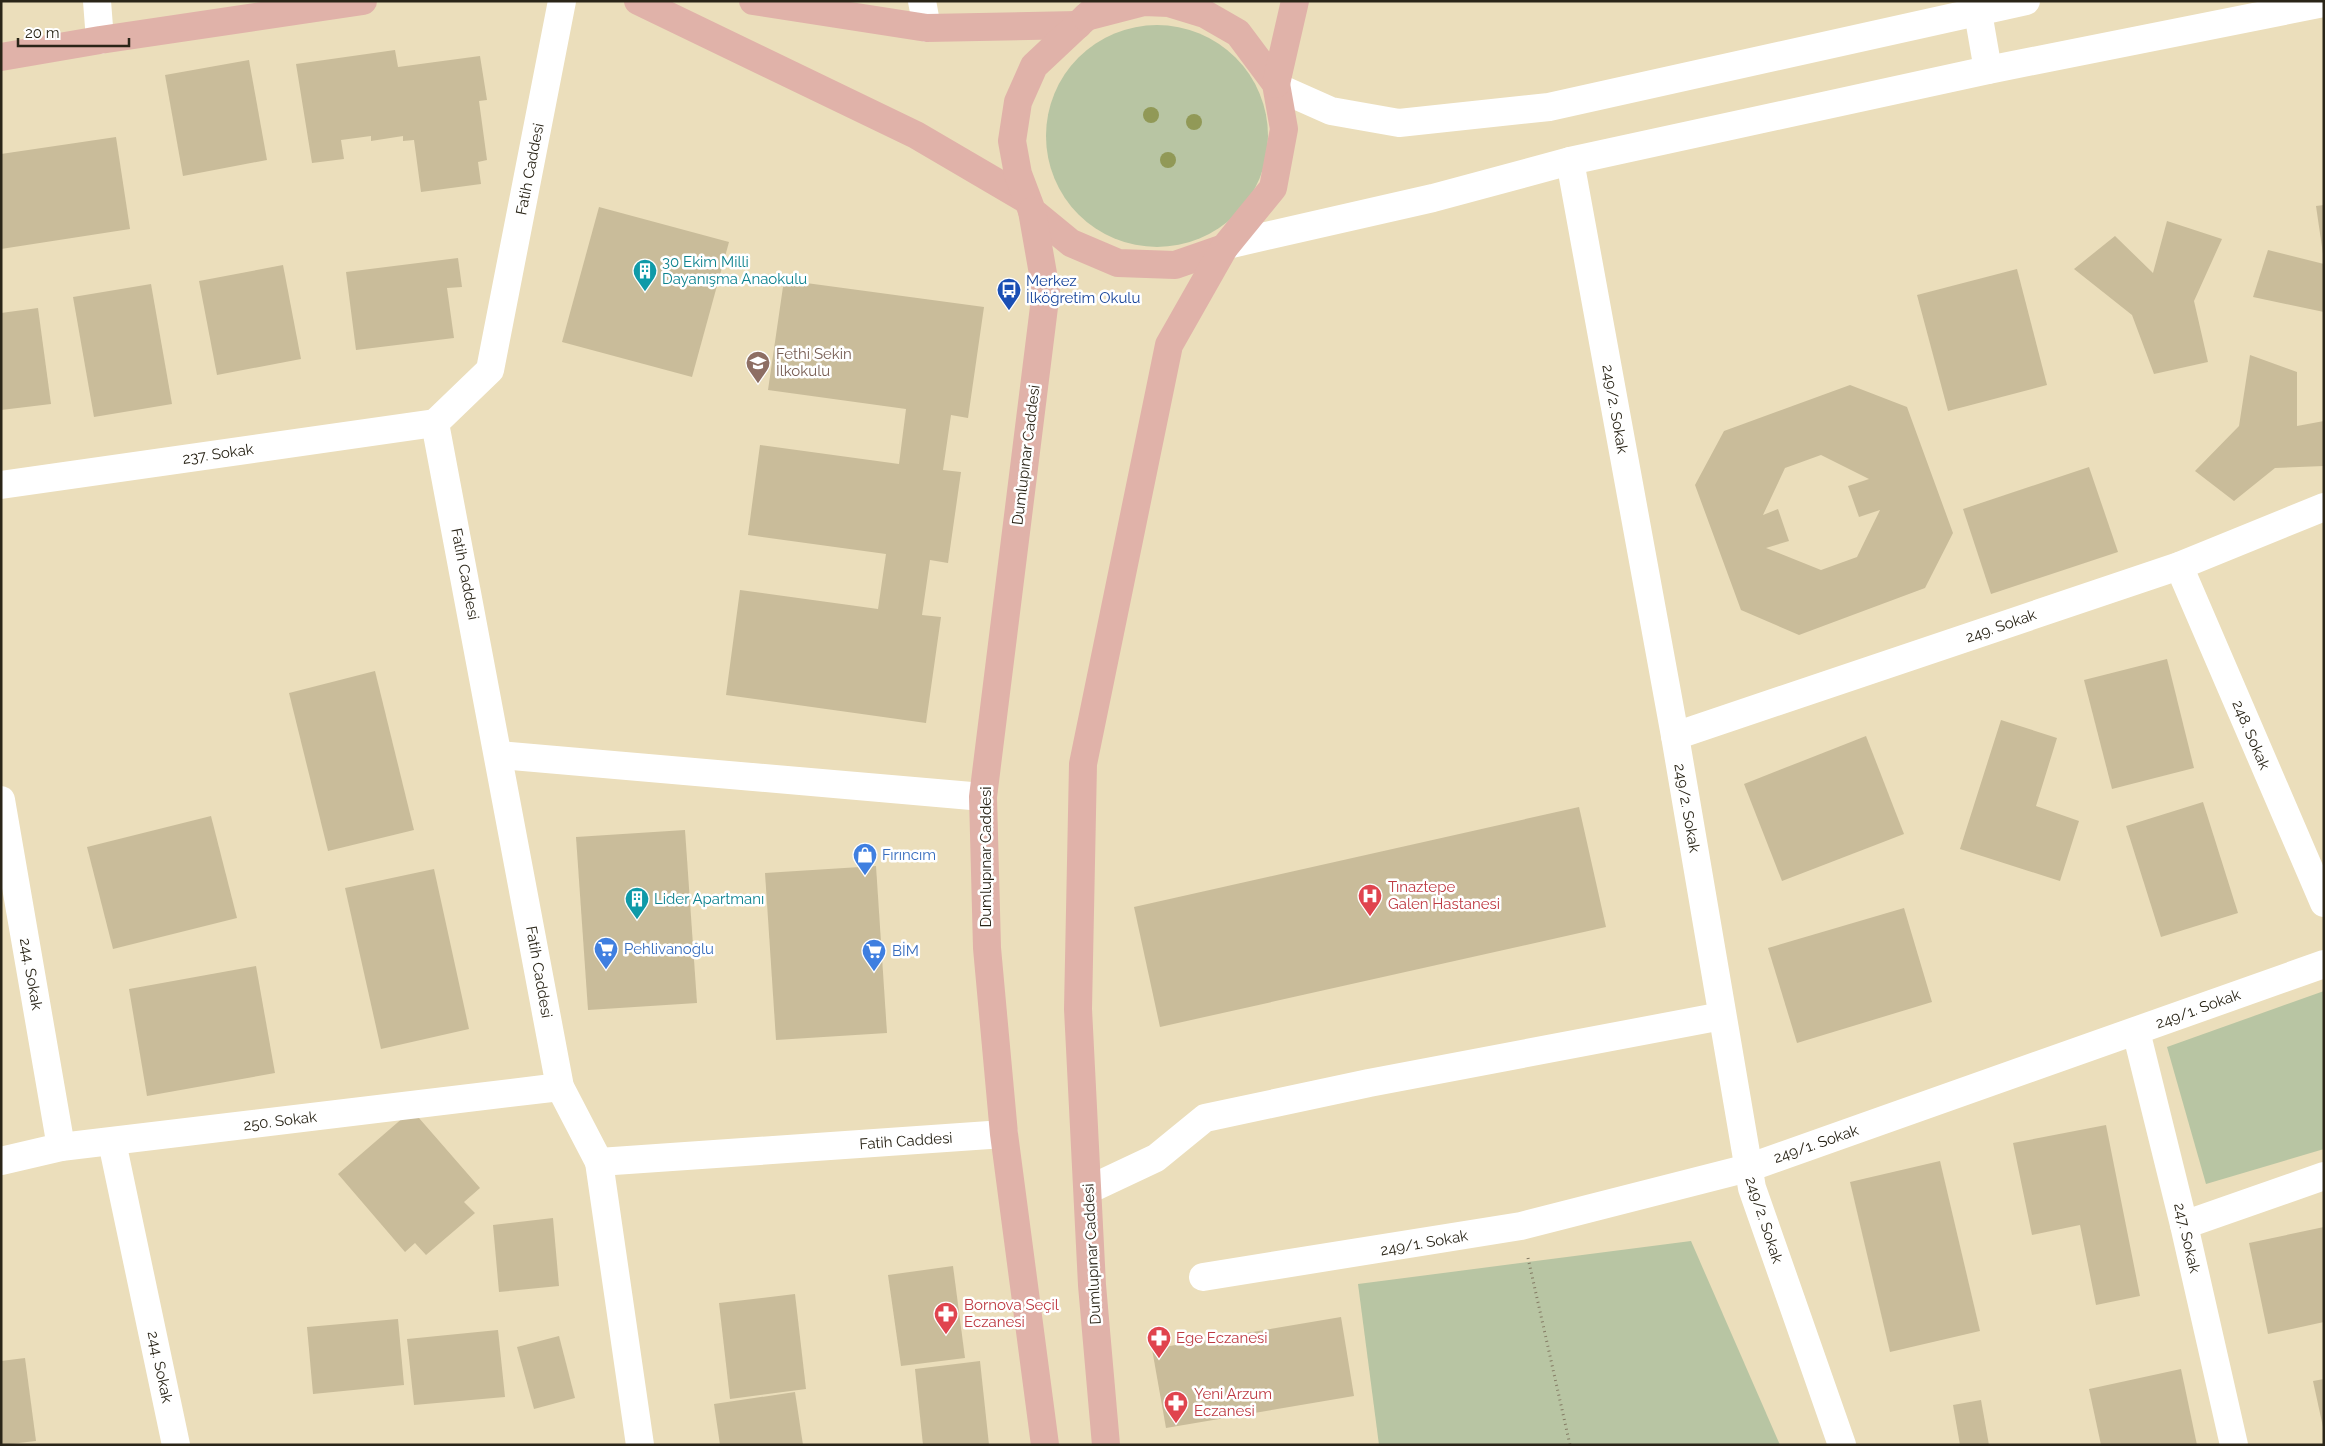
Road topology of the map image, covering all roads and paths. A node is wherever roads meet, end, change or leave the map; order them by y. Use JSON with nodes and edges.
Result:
{"nodes":[{"id":1,"x":97,"y":1,"type":"edge"},
{"id":2,"x":362,"y":1,"type":"edge"},
{"id":3,"x":562,"y":1,"type":"edge"},
{"id":4,"x":638,"y":1,"type":"edge"},
{"id":5,"x":753,"y":1,"type":"edge"},
{"id":6,"x":922,"y":1,"type":"edge"},
{"id":7,"x":1295,"y":1,"type":"edge"},
{"id":8,"x":2026,"y":1,"type":"edge"},
{"id":9,"x":2324,"y":3,"type":"edge"},
{"id":10,"x":1977,"y":6,"type":"edge"},
{"id":11,"x":1089,"y":14,"type":"edge"},
{"id":12,"x":927,"y":28,"type":"junction"},
{"id":13,"x":100,"y":40,"type":"junction"},
{"id":14,"x":1,"y":57,"type":"edge"},
{"id":15,"x":1988,"y":70,"type":"junction"},
{"id":16,"x":1277,"y":85,"type":"junction"},
{"id":17,"x":1570,"y":160,"type":"junction"},
{"id":18,"x":1030,"y":206,"type":"junction"},
{"id":19,"x":1225,"y":246,"type":"junction"},
{"id":20,"x":435,"y":423,"type":"junction"},
{"id":21,"x":1,"y":485,"type":"edge"},
{"id":22,"x":2324,"y":507,"type":"edge"},
{"id":23,"x":2179,"y":566,"type":"junction"},
{"id":24,"x":1674,"y":736,"type":"junction"},
{"id":25,"x":500,"y":755,"type":"junction"},
{"id":26,"x":983,"y":797,"type":"junction"},
{"id":27,"x":1,"y":800,"type":"edge"},
{"id":28,"x":2324,"y":903,"type":"edge"},
{"id":29,"x":2324,"y":964,"type":"edge"},
{"id":30,"x":1722,"y":1016,"type":"junction"},
{"id":31,"x":2136,"y":1031,"type":"junction"},
{"id":32,"x":560,"y":1087,"type":"junction"},
{"id":33,"x":1004,"y":1134,"type":"junction"},
{"id":34,"x":112,"y":1142,"type":"junction"},
{"id":35,"x":61,"y":1147,"type":"junction"},
{"id":36,"x":1,"y":1161,"type":"edge"},
{"id":37,"x":599,"y":1162,"type":"junction"},
{"id":38,"x":1748,"y":1168,"type":"junction"},
{"id":39,"x":2324,"y":1176,"type":"edge"},
{"id":40,"x":1088,"y":1190,"type":"junction"},
{"id":41,"x":2184,"y":1225,"type":"junction"},
{"id":42,"x":1521,"y":1226,"type":"junction"},
{"id":43,"x":1203,"y":1277,"type":"dead end"},
{"id":44,"x":176,"y":1445,"type":"edge"},
{"id":45,"x":640,"y":1445,"type":"edge"},
{"id":46,"x":1045,"y":1445,"type":"edge"},
{"id":47,"x":1106,"y":1445,"type":"edge"},
{"id":48,"x":1570,"y":1445,"type":"edge"},
{"id":49,"x":1842,"y":1445,"type":"edge"},
{"id":50,"x":2234,"y":1445,"type":"edge"}],
"edges":[{"from":1,"to":13,"type":"street"},
{"from":2,"to":13,"type":"main road"},
{"from":3,"to":20,"type":"street","name":"Fatih Caddesi"},
{"from":4,"to":18,"type":"main road"},
{"from":5,"to":12,"type":"main road"},
{"from":6,"to":12,"type":"street"},
{"from":7,"to":16,"type":"main road"},
{"from":8,"to":10,"type":"street"},
{"from":9,"to":15,"type":"street"},
{"from":10,"to":15,"type":"street"},
{"from":10,"to":16,"type":"street"},
{"from":11,"to":12,"type":"main road"},
{"from":11,"to":16,"type":"main road"},
{"from":11,"to":18,"type":"main road","name":"Dumlupınar Caddesi"},
{"from":13,"to":14,"type":"main road"},
{"from":15,"to":17,"type":"street"},
{"from":16,"to":19,"type":"main road","name":"Dumlupınar Caddesi"},
{"from":17,"to":19,"type":"street"},
{"from":17,"to":24,"type":"street","name":"249/2. Sokak"},
{"from":18,"to":19,"type":"main road"},
{"from":18,"to":26,"type":"main road","name":"Dumlupınar Caddesi"},
{"from":19,"to":40,"type":"main road","name":"Dumlupınar Caddesi"},
{"from":20,"to":21,"type":"street","name":"237. Sokak"},
{"from":20,"to":25,"type":"street","name":"Fatih Caddesi"},
{"from":22,"to":23,"type":"street","name":"249. Sokak"},
{"from":23,"to":24,"type":"street","name":"249. Sokak"},
{"from":23,"to":28,"type":"street","name":"248. Sokak"},
{"from":24,"to":30,"type":"street","name":"249/2. Sokak"},
{"from":25,"to":26,"type":"street"},
{"from":25,"to":32,"type":"street","name":"Fatih Caddesi"},
{"from":26,"to":33,"type":"main road","name":"Dumlupınar Caddesi"},
{"from":27,"to":35,"type":"street","name":"244. Sokak"},
{"from":29,"to":31,"type":"street","name":"249/1. Sokak"},
{"from":30,"to":38,"type":"street","name":"249/2. Sokak"},
{"from":30,"to":40,"type":"street"},
{"from":31,"to":38,"type":"street","name":"249/1. Sokak"},
{"from":31,"to":41,"type":"street","name":"247. Sokak"},
{"from":32,"to":34,"type":"street","name":"250. Sokak"},
{"from":32,"to":37,"type":"street","name":"Fatih Caddesi"},
{"from":33,"to":37,"type":"street","name":"Fatih Caddesi"},
{"from":33,"to":46,"type":"main road","name":"Dumlupınar Caddesi"},
{"from":34,"to":35,"type":"street","name":"250. Sokak"},
{"from":34,"to":44,"type":"street","name":"244. Sokak"},
{"from":35,"to":36,"type":"street","name":"250. Sokak"},
{"from":37,"to":45,"type":"street","name":"Fatih Caddesi"},
{"from":38,"to":42,"type":"street","name":"249/1. Sokak"},
{"from":38,"to":49,"type":"street","name":"249/2. Sokak"},
{"from":39,"to":41,"type":"street"},
{"from":40,"to":47,"type":"main road","name":"Dumlupınar Caddesi"},
{"from":41,"to":50,"type":"street","name":"247. Sokak"},
{"from":42,"to":43,"type":"street","name":"249/1. Sokak"},
{"from":42,"to":48,"type":"path"}]}
